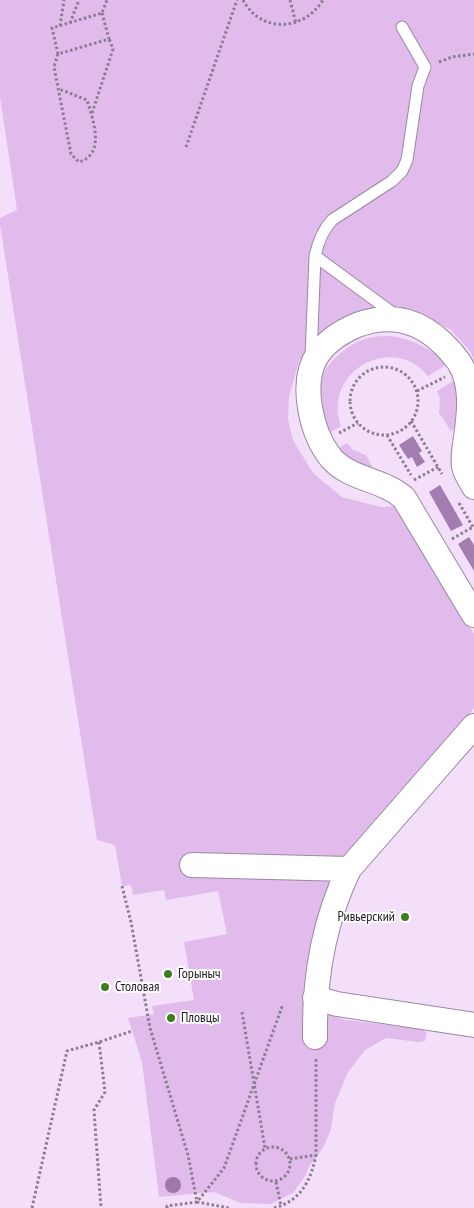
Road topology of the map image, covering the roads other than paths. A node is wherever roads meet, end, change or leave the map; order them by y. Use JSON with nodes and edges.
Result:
{"nodes":[{"id":1,"x":402,"y":27,"type":"dead end"},
{"id":2,"x":315,"y":256,"type":"junction"},
{"id":3,"x":404,"y":321,"type":"junction"},
{"id":4,"x":310,"y":372,"type":"junction"},
{"id":5,"x":474,"y":487,"type":"edge"},
{"id":6,"x":474,"y":615,"type":"edge"},
{"id":7,"x":474,"y":726,"type":"edge"},
{"id":8,"x":192,"y":865,"type":"dead end"},
{"id":9,"x":349,"y":869,"type":"junction"},
{"id":10,"x":315,"y":998,"type":"junction"},
{"id":11,"x":474,"y":1025,"type":"edge"},
{"id":12,"x":316,"y":1037,"type":"road end"}],
"edges":[{"from":1,"to":2,"type":"lane"},
{"from":2,"to":3,"type":"lane"},
{"from":2,"to":4,"type":"lane"},
{"from":3,"to":4,"type":"street"},
{"from":3,"to":5,"type":"street"},
{"from":4,"to":6,"type":"street"},
{"from":7,"to":9,"type":"street"},
{"from":8,"to":9,"type":"street"},
{"from":9,"to":10,"type":"street"},
{"from":10,"to":11,"type":"street"},
{"from":10,"to":12,"type":"street"}]}
